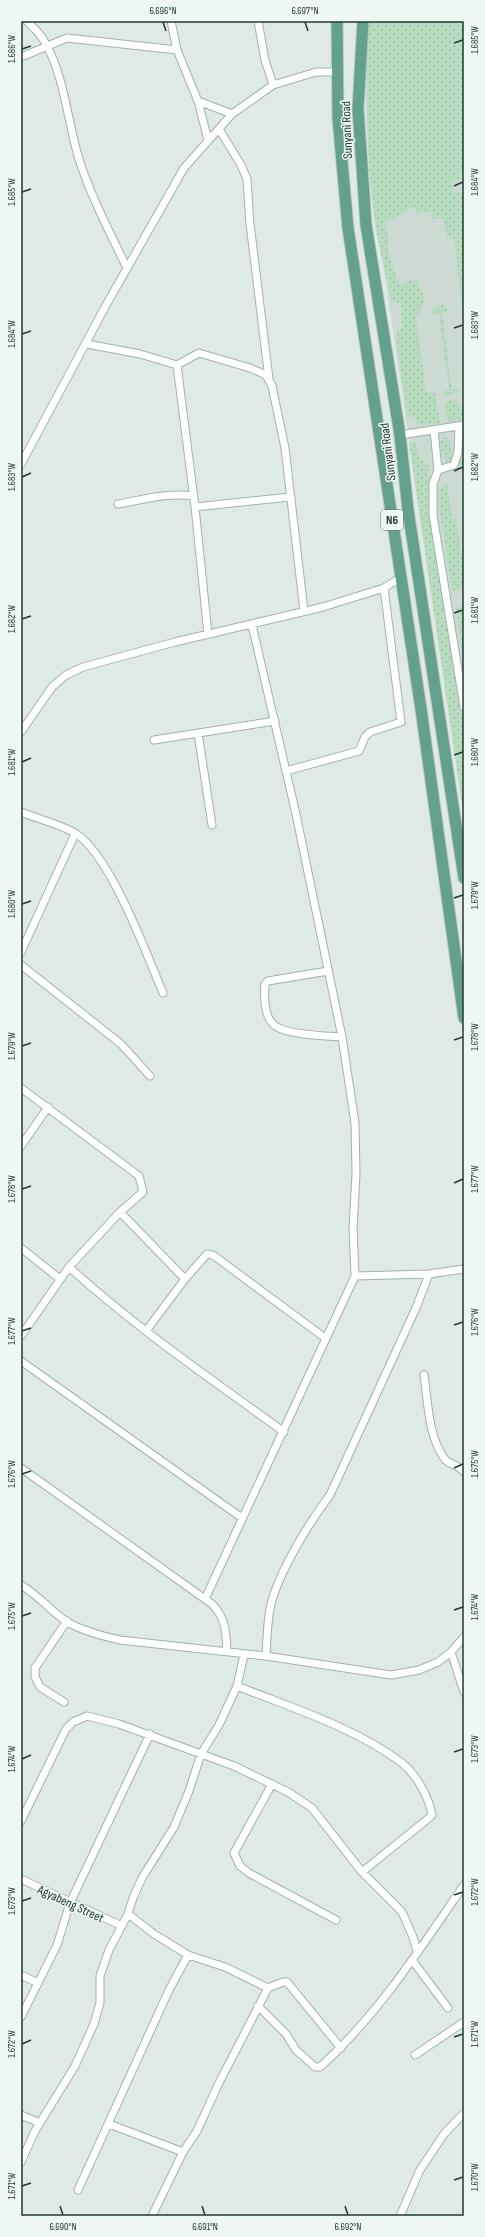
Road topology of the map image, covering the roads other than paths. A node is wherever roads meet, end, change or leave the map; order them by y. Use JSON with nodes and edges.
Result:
{"nodes":[{"id":1,"x":27,"y":21,"type":"edge"},
{"id":2,"x":171,"y":21,"type":"edge"},
{"id":3,"x":258,"y":21,"type":"edge"},
{"id":4,"x":338,"y":21,"type":"edge"},
{"id":5,"x":363,"y":21,"type":"edge"},
{"id":6,"x":48,"y":48,"type":"junction"},
{"id":7,"x":177,"y":50,"type":"junction"},
{"id":8,"x":21,"y":57,"type":"edge"},
{"id":9,"x":338,"y":72,"type":"junction"},
{"id":10,"x":273,"y":85,"type":"junction"},
{"id":11,"x":198,"y":101,"type":"junction"},
{"id":12,"x":232,"y":114,"type":"junction"},
{"id":13,"x":219,"y":128,"type":"junction"},
{"id":14,"x":208,"y":140,"type":"junction"},
{"id":15,"x":127,"y":268,"type":"junction"},
{"id":16,"x":87,"y":344,"type":"junction"},
{"id":17,"x":177,"y":365,"type":"junction"},
{"id":18,"x":269,"y":379,"type":"junction"},
{"id":19,"x":461,"y":425,"type":"edge"},
{"id":20,"x":434,"y":430,"type":"junction"},
{"id":21,"x":400,"y":435,"type":"junction"},
{"id":22,"x":21,"y":464,"type":"edge"},
{"id":23,"x":438,"y":470,"type":"junction"},
{"id":24,"x":193,"y":496,"type":"junction"},
{"id":25,"x":290,"y":497,"type":"junction"},
{"id":26,"x":118,"y":504,"type":"dead end"},
{"id":27,"x":195,"y":507,"type":"junction"},
{"id":28,"x":400,"y":578,"type":"junction"},
{"id":29,"x":384,"y":588,"type":"junction"},
{"id":30,"x":304,"y":611,"type":"junction"},
{"id":31,"x":252,"y":625,"type":"junction"},
{"id":32,"x":208,"y":634,"type":"junction"},
{"id":33,"x":436,"y":687,"type":"junction"},
{"id":34,"x":464,"y":707,"type":"edge"},
{"id":35,"x":421,"y":709,"type":"junction"},
{"id":36,"x":275,"y":721,"type":"junction"},
{"id":37,"x":21,"y":732,"type":"edge"},
{"id":38,"x":198,"y":733,"type":"junction"},
{"id":39,"x":154,"y":740,"type":"dead end"},
{"id":40,"x":286,"y":771,"type":"junction"},
{"id":41,"x":21,"y":812,"type":"edge"},
{"id":42,"x":212,"y":826,"type":"dead end"},
{"id":43,"x":75,"y":834,"type":"junction"},
{"id":44,"x":464,"y":878,"type":"edge"},
{"id":45,"x":24,"y":936,"type":"edge"},
{"id":46,"x":21,"y":952,"type":"edge"},
{"id":47,"x":21,"y":965,"type":"edge"},
{"id":48,"x":328,"y":971,"type":"junction"},
{"id":49,"x":163,"y":993,"type":"dead end"},
{"id":50,"x":464,"y":1018,"type":"edge"},
{"id":51,"x":342,"y":1037,"type":"junction"},
{"id":52,"x":150,"y":1076,"type":"dead end"},
{"id":53,"x":21,"y":1088,"type":"edge"},
{"id":54,"x":48,"y":1106,"type":"junction"},
{"id":55,"x":21,"y":1146,"type":"edge"},
{"id":56,"x":120,"y":1212,"type":"junction"},
{"id":57,"x":21,"y":1248,"type":"edge"},
{"id":58,"x":69,"y":1267,"type":"junction"},
{"id":59,"x":464,"y":1269,"type":"edge"},
{"id":60,"x":429,"y":1274,"type":"junction"},
{"id":61,"x":355,"y":1276,"type":"junction"},
{"id":62,"x":60,"y":1279,"type":"junction"},
{"id":63,"x":185,"y":1279,"type":"junction"},
{"id":64,"x":146,"y":1331,"type":"junction"},
{"id":65,"x":21,"y":1336,"type":"edge"},
{"id":66,"x":325,"y":1338,"type":"junction"},
{"id":67,"x":21,"y":1361,"type":"edge"},
{"id":68,"x":424,"y":1375,"type":"dead end"},
{"id":69,"x":284,"y":1432,"type":"junction"},
{"id":70,"x":21,"y":1468,"type":"edge"},
{"id":71,"x":464,"y":1472,"type":"edge"},
{"id":72,"x":242,"y":1518,"type":"junction"},
{"id":73,"x":21,"y":1585,"type":"edge"},
{"id":74,"x":205,"y":1599,"type":"junction"},
{"id":75,"x":67,"y":1622,"type":"junction"},
{"id":76,"x":464,"y":1637,"type":"edge"},
{"id":77,"x":227,"y":1651,"type":"junction"},
{"id":78,"x":451,"y":1652,"type":"junction"},
{"id":79,"x":244,"y":1655,"type":"junction"},
{"id":80,"x":266,"y":1656,"type":"junction"},
{"id":81,"x":237,"y":1686,"type":"junction"},
{"id":82,"x":464,"y":1692,"type":"edge"},
{"id":83,"x":64,"y":1702,"type":"dead end"},
{"id":84,"x":150,"y":1734,"type":"junction"},
{"id":85,"x":201,"y":1754,"type":"junction"},
{"id":86,"x":272,"y":1784,"type":"junction"},
{"id":87,"x":21,"y":1821,"type":"edge"},
{"id":88,"x":362,"y":1872,"type":"junction"},
{"id":89,"x":21,"y":1879,"type":"edge"},
{"id":90,"x":464,"y":1885,"type":"edge"},
{"id":91,"x":70,"y":1903,"type":"junction"},
{"id":92,"x":128,"y":1914,"type":"junction"},
{"id":93,"x":336,"y":1920,"type":"dead end"},
{"id":94,"x":122,"y":1926,"type":"junction"},
{"id":95,"x":417,"y":1952,"type":"junction"},
{"id":96,"x":188,"y":1955,"type":"junction"},
{"id":97,"x":412,"y":1960,"type":"junction"},
{"id":98,"x":21,"y":1975,"type":"edge"},
{"id":99,"x":38,"y":1984,"type":"junction"},
{"id":100,"x":268,"y":1988,"type":"junction"},
{"id":101,"x":258,"y":2006,"type":"junction"},
{"id":102,"x":448,"y":2008,"type":"dead end"},
{"id":103,"x":21,"y":2017,"type":"edge"},
{"id":104,"x":464,"y":2022,"type":"edge"},
{"id":105,"x":341,"y":2048,"type":"junction"},
{"id":106,"x":415,"y":2055,"type":"dead end"},
{"id":107,"x":464,"y":2113,"type":"edge"},
{"id":108,"x":21,"y":2115,"type":"edge"},
{"id":109,"x":40,"y":2123,"type":"junction"},
{"id":110,"x":109,"y":2124,"type":"junction"},
{"id":111,"x":183,"y":2152,"type":"junction"},
{"id":112,"x":21,"y":2162,"type":"edge"},
{"id":113,"x":78,"y":2190,"type":"dead end"},
{"id":114,"x":152,"y":2216,"type":"edge"},
{"id":115,"x":400,"y":2216,"type":"edge"}],
"edges":[{"from":1,"to":6,"type":"street"},
{"from":2,"to":7,"type":"street"},
{"from":3,"to":10,"type":"street"},
{"from":4,"to":9,"type":"main road","number":"N6"},
{"from":5,"to":21,"type":"main road","name":"Sunyani Road","number":"N6"},
{"from":6,"to":7,"type":"street"},
{"from":6,"to":8,"type":"street"},
{"from":6,"to":15,"type":"street"},
{"from":7,"to":11,"type":"street"},
{"from":9,"to":10,"type":"street"},
{"from":9,"to":28,"type":"main road","number":"N6"},
{"from":10,"to":12,"type":"street"},
{"from":11,"to":12,"type":"street"},
{"from":11,"to":14,"type":"street"},
{"from":12,"to":13,"type":"street"},
{"from":13,"to":14,"type":"street"},
{"from":13,"to":18,"type":"street"},
{"from":14,"to":15,"type":"street"},
{"from":15,"to":16,"type":"street"},
{"from":16,"to":17,"type":"street"},
{"from":16,"to":22,"type":"street"},
{"from":17,"to":18,"type":"street"},
{"from":17,"to":24,"type":"street"},
{"from":18,"to":25,"type":"street"},
{"from":19,"to":20,"type":"street"},
{"from":19,"to":23,"type":"street"},
{"from":20,"to":21,"type":"street"},
{"from":20,"to":23,"type":"street"},
{"from":21,"to":33,"type":"main road","name":"Sunyani Road","number":"N6"},
{"from":23,"to":34,"type":"street"},
{"from":24,"to":26,"type":"street"},
{"from":24,"to":27,"type":"street"},
{"from":25,"to":27,"type":"street"},
{"from":25,"to":30,"type":"street"},
{"from":27,"to":32,"type":"street"},
{"from":28,"to":29,"type":"street"},
{"from":28,"to":35,"type":"main road","number":"N6"},
{"from":29,"to":30,"type":"street"},
{"from":29,"to":40,"type":"street"},
{"from":30,"to":31,"type":"street"},
{"from":31,"to":32,"type":"street"},
{"from":31,"to":36,"type":"street"},
{"from":32,"to":37,"type":"street"},
{"from":33,"to":35,"type":"main road"},
{"from":33,"to":44,"type":"main road","name":"Sunyani Road","number":"N6"},
{"from":35,"to":50,"type":"main road","number":"N6"},
{"from":36,"to":38,"type":"street"},
{"from":36,"to":40,"type":"street"},
{"from":38,"to":39,"type":"street"},
{"from":38,"to":42,"type":"street"},
{"from":40,"to":48,"type":"street"},
{"from":41,"to":43,"type":"street"},
{"from":43,"to":45,"type":"street"},
{"from":43,"to":49,"type":"street"},
{"from":45,"to":46,"type":"street"},
{"from":47,"to":52,"type":"street"},
{"from":48,"to":51,"type":"street"},
{"from":48,"to":51,"type":"street"},
{"from":51,"to":61,"type":"street"},
{"from":53,"to":54,"type":"street"},
{"from":54,"to":55,"type":"street"},
{"from":54,"to":56,"type":"street"},
{"from":56,"to":58,"type":"street"},
{"from":56,"to":63,"type":"street"},
{"from":57,"to":62,"type":"street"},
{"from":58,"to":62,"type":"street"},
{"from":58,"to":64,"type":"street"},
{"from":59,"to":60,"type":"street"},
{"from":60,"to":61,"type":"street"},
{"from":60,"to":80,"type":"street"},
{"from":61,"to":66,"type":"street"},
{"from":62,"to":65,"type":"street"},
{"from":63,"to":64,"type":"street"},
{"from":63,"to":66,"type":"street"},
{"from":64,"to":69,"type":"street"},
{"from":66,"to":69,"type":"street"},
{"from":67,"to":72,"type":"street"},
{"from":68,"to":71,"type":"street"},
{"from":69,"to":72,"type":"street"},
{"from":70,"to":74,"type":"street"},
{"from":72,"to":74,"type":"street"},
{"from":73,"to":75,"type":"street"},
{"from":74,"to":77,"type":"street"},
{"from":75,"to":77,"type":"street"},
{"from":75,"to":83,"type":"street"},
{"from":76,"to":78,"type":"street"},
{"from":77,"to":79,"type":"street"},
{"from":78,"to":80,"type":"street"},
{"from":78,"to":82,"type":"street"},
{"from":79,"to":80,"type":"street"},
{"from":79,"to":81,"type":"street"},
{"from":81,"to":85,"type":"street"},
{"from":81,"to":88,"type":"street"},
{"from":84,"to":85,"type":"street"},
{"from":84,"to":87,"type":"street"},
{"from":84,"to":91,"type":"street"},
{"from":85,"to":86,"type":"street"},
{"from":85,"to":92,"type":"street"},
{"from":86,"to":88,"type":"street"},
{"from":86,"to":93,"type":"street"},
{"from":88,"to":95,"type":"street"},
{"from":89,"to":91,"type":"street","name":"Agyabeng Street"},
{"from":90,"to":95,"type":"street"},
{"from":91,"to":94,"type":"street","name":"Agyabeng Street"},
{"from":91,"to":99,"type":"street"},
{"from":92,"to":94,"type":"street"},
{"from":92,"to":96,"type":"street"},
{"from":94,"to":109,"type":"street"},
{"from":95,"to":97,"type":"street"},
{"from":96,"to":100,"type":"street"},
{"from":96,"to":110,"type":"street"},
{"from":97,"to":102,"type":"street"},
{"from":97,"to":105,"type":"street"},
{"from":98,"to":99,"type":"street"},
{"from":99,"to":103,"type":"street"},
{"from":100,"to":101,"type":"street"},
{"from":100,"to":105,"type":"street"},
{"from":101,"to":105,"type":"street"},
{"from":101,"to":111,"type":"street"},
{"from":104,"to":106,"type":"street"},
{"from":107,"to":115,"type":"street"},
{"from":108,"to":109,"type":"street"},
{"from":109,"to":112,"type":"street"},
{"from":110,"to":111,"type":"street"},
{"from":110,"to":113,"type":"street"},
{"from":111,"to":114,"type":"street"}]}
